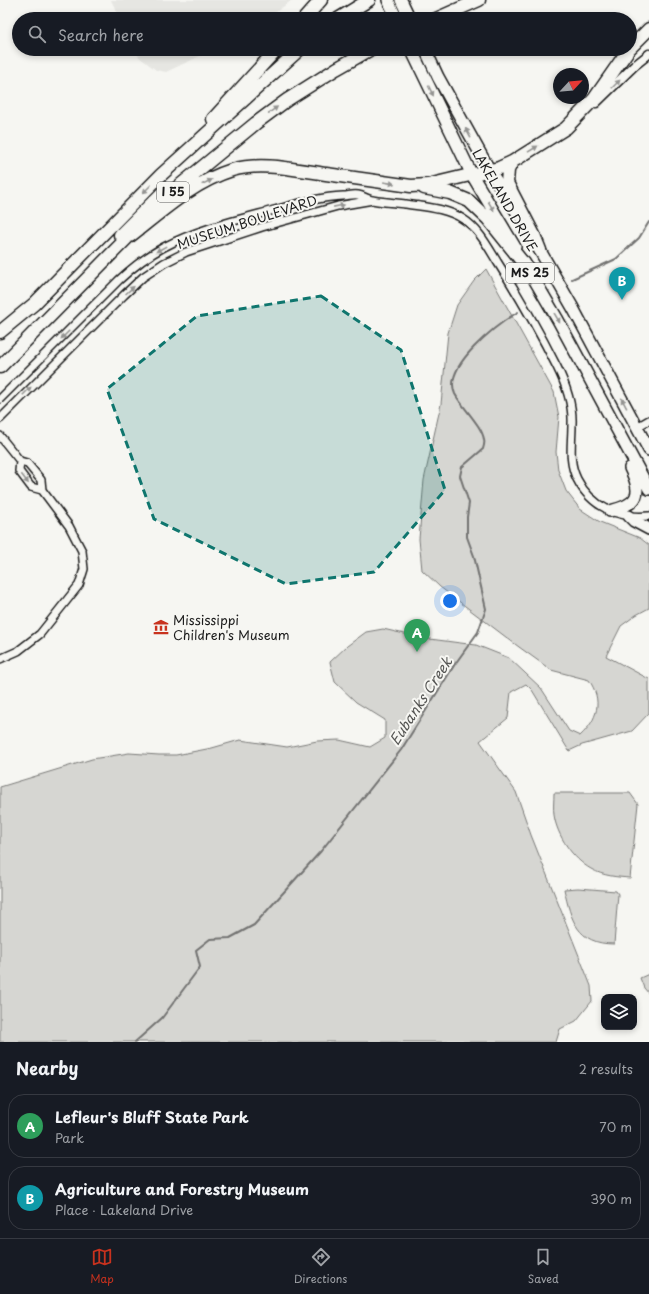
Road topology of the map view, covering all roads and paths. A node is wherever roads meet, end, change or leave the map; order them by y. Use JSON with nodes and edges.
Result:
{"nodes":[{"id":1,"x":321,"y":0,"type":"edge"},
{"id":2,"x":369,"y":0,"type":"edge"},
{"id":3,"x":388,"y":0,"type":"edge"},
{"id":4,"x":401,"y":0,"type":"edge"},
{"id":5,"x":479,"y":0,"type":"edge"},
{"id":6,"x":310,"y":12,"type":"edge"},
{"id":7,"x":349,"y":12,"type":"edge"},
{"id":8,"x":394,"y":12,"type":"edge"},
{"id":9,"x":407,"y":12,"type":"edge"},
{"id":10,"x":452,"y":12,"type":"edge"},
{"id":11,"x":649,"y":29,"type":"edge"},
{"id":12,"x":637,"y":41,"type":"edge"},
{"id":13,"x":649,"y":54,"type":"edge"},
{"id":14,"x":271,"y":56,"type":"edge"},
{"id":15,"x":292,"y":56,"type":"edge"},
{"id":16,"x":359,"y":56,"type":"edge"},
{"id":17,"x":415,"y":56,"type":"edge"},
{"id":18,"x":428,"y":56,"type":"edge"},
{"id":19,"x":624,"y":56,"type":"edge"},
{"id":20,"x":256,"y":123,"type":"junction"},
{"id":21,"x":566,"y":128,"type":"junction"},
{"id":22,"x":512,"y":162,"type":"junction"},
{"id":23,"x":490,"y":171,"type":"junction"},
{"id":24,"x":161,"y":175,"type":"junction"},
{"id":25,"x":472,"y":175,"type":"junction"},
{"id":26,"x":411,"y":186,"type":"junction"},
{"id":27,"x":373,"y":200,"type":"junction"},
{"id":28,"x":216,"y":227,"type":"junction"},
{"id":29,"x":130,"y":236,"type":"junction"},
{"id":30,"x":221,"y":240,"type":"junction"},
{"id":31,"x":95,"y":242,"type":"junction"},
{"id":32,"x":540,"y":250,"type":"junction"},
{"id":33,"x":528,"y":269,"type":"junction"},
{"id":34,"x":104,"y":295,"type":"junction"},
{"id":35,"x":114,"y":304,"type":"junction"},
{"id":36,"x":0,"y":322,"type":"edge"},
{"id":37,"x":0,"y":332,"type":"edge"},
{"id":38,"x":0,"y":355,"type":"edge"},
{"id":39,"x":0,"y":367,"type":"edge"},
{"id":40,"x":0,"y":399,"type":"edge"},
{"id":41,"x":0,"y":419,"type":"edge"},
{"id":42,"x":649,"y":420,"type":"edge"},
{"id":43,"x":637,"y":427,"type":"junction"},
{"id":44,"x":0,"y":436,"type":"edge"},
{"id":45,"x":622,"y":439,"type":"junction"},
{"id":46,"x":649,"y":450,"type":"edge"},
{"id":47,"x":20,"y":461,"type":"junction"},
{"id":48,"x":649,"y":489,"type":"edge"},
{"id":49,"x":42,"y":490,"type":"junction"},
{"id":50,"x":610,"y":511,"type":"junction"},
{"id":51,"x":629,"y":516,"type":"junction"},
{"id":52,"x":649,"y":516,"type":"edge"},
{"id":53,"x":649,"y":529,"type":"edge"},
{"id":54,"x":0,"y":660,"type":"edge"}],
"edges":[{"from":1,"to":6,"type":"highway"},
{"from":2,"to":7,"type":"highway"},
{"from":3,"to":8,"type":"highway"},
{"from":4,"to":9,"type":"highway"},
{"from":5,"to":10,"type":"highway"},
{"from":11,"to":12,"type":"highway"},
{"from":21,"to":13,"type":"street","one_way":true},
{"from":14,"to":24,"type":"highway"},
{"from":15,"to":24,"type":"highway","number":"I 55"},
{"from":20,"to":16,"type":"highway","number":"I 55","one_way":true},
{"from":17,"to":25,"type":"highway","name":"LAKELAND DRIVE","number":"MS 25","one_way":true},
{"from":23,"to":18,"type":"highway","name":"LAKELAND DRIVE","number":"MS 25","one_way":true},
{"from":19,"to":21,"type":"highway"},
{"from":20,"to":29,"type":"highway","number":"I 55"},
{"from":20,"to":38,"type":"highway"},
{"from":22,"to":21,"type":"highway","one_way":true},
{"from":22,"to":23,"type":"highway"},
{"from":22,"to":32,"type":"highway"},
{"from":23,"to":25,"type":"highway"},
{"from":23,"to":32,"type":"highway","name":"LAKELAND DRIVE","number":"MS 25"},
{"from":24,"to":31,"type":"highway","number":"I 55","one_way":true},
{"from":25,"to":26,"type":"highway"},
{"from":25,"to":33,"type":"highway","name":"LAKELAND DRIVE","number":"MS 25","one_way":true},
{"from":29,"to":26,"type":"highway","one_way":true},
{"from":26,"to":33,"type":"highway"},
{"from":27,"to":28,"type":"street","name":"MUSEUM BOULEVARD"},
{"from":30,"to":27,"type":"street","name":"MUSEUM BOULEVARD","one_way":true},
{"from":27,"to":50,"type":"street","name":"MUSEUM BOULEVARD"},
{"from":28,"to":30,"type":"street"},
{"from":28,"to":34,"type":"street","name":"MUSEUM BOULEVARD","one_way":true},
{"from":29,"to":39,"type":"highway","number":"I 55"},
{"from":35,"to":30,"type":"street","name":"MUSEUM BOULEVARD","one_way":true},
{"from":31,"to":36,"type":"highway"},
{"from":31,"to":37,"type":"highway","number":"I 55"},
{"from":43,"to":32,"type":"highway","name":"LAKELAND DRIVE","number":"MS 25","one_way":true},
{"from":33,"to":45,"type":"highway","name":"LAKELAND DRIVE","number":"MS 25","one_way":true},
{"from":34,"to":35,"type":"street"},
{"from":34,"to":40,"type":"street","name":"MUSEUM BOULEVARD","one_way":true},
{"from":41,"to":35,"type":"street","name":"MUSEUM BOULEVARD","one_way":true},
{"from":42,"to":43,"type":"street"},
{"from":43,"to":45,"type":"highway"},
{"from":43,"to":46,"type":"highway","name":"LAKELAND DRIVE","number":"MS 25"},
{"from":44,"to":47,"type":"street"},
{"from":45,"to":48,"type":"highway","name":"LAKELAND DRIVE","number":"MS 25"},
{"from":45,"to":50,"type":"highway"},
{"from":47,"to":49,"type":"street"},
{"from":47,"to":49,"type":"street","one_way":true},
{"from":49,"to":54,"type":"street"},
{"from":50,"to":51,"type":"street","name":"MUSEUM BOULEVARD"},
{"from":51,"to":52,"type":"street","name":"MUSEUM BOULEVARD"},
{"from":51,"to":53,"type":"highway"}]}
